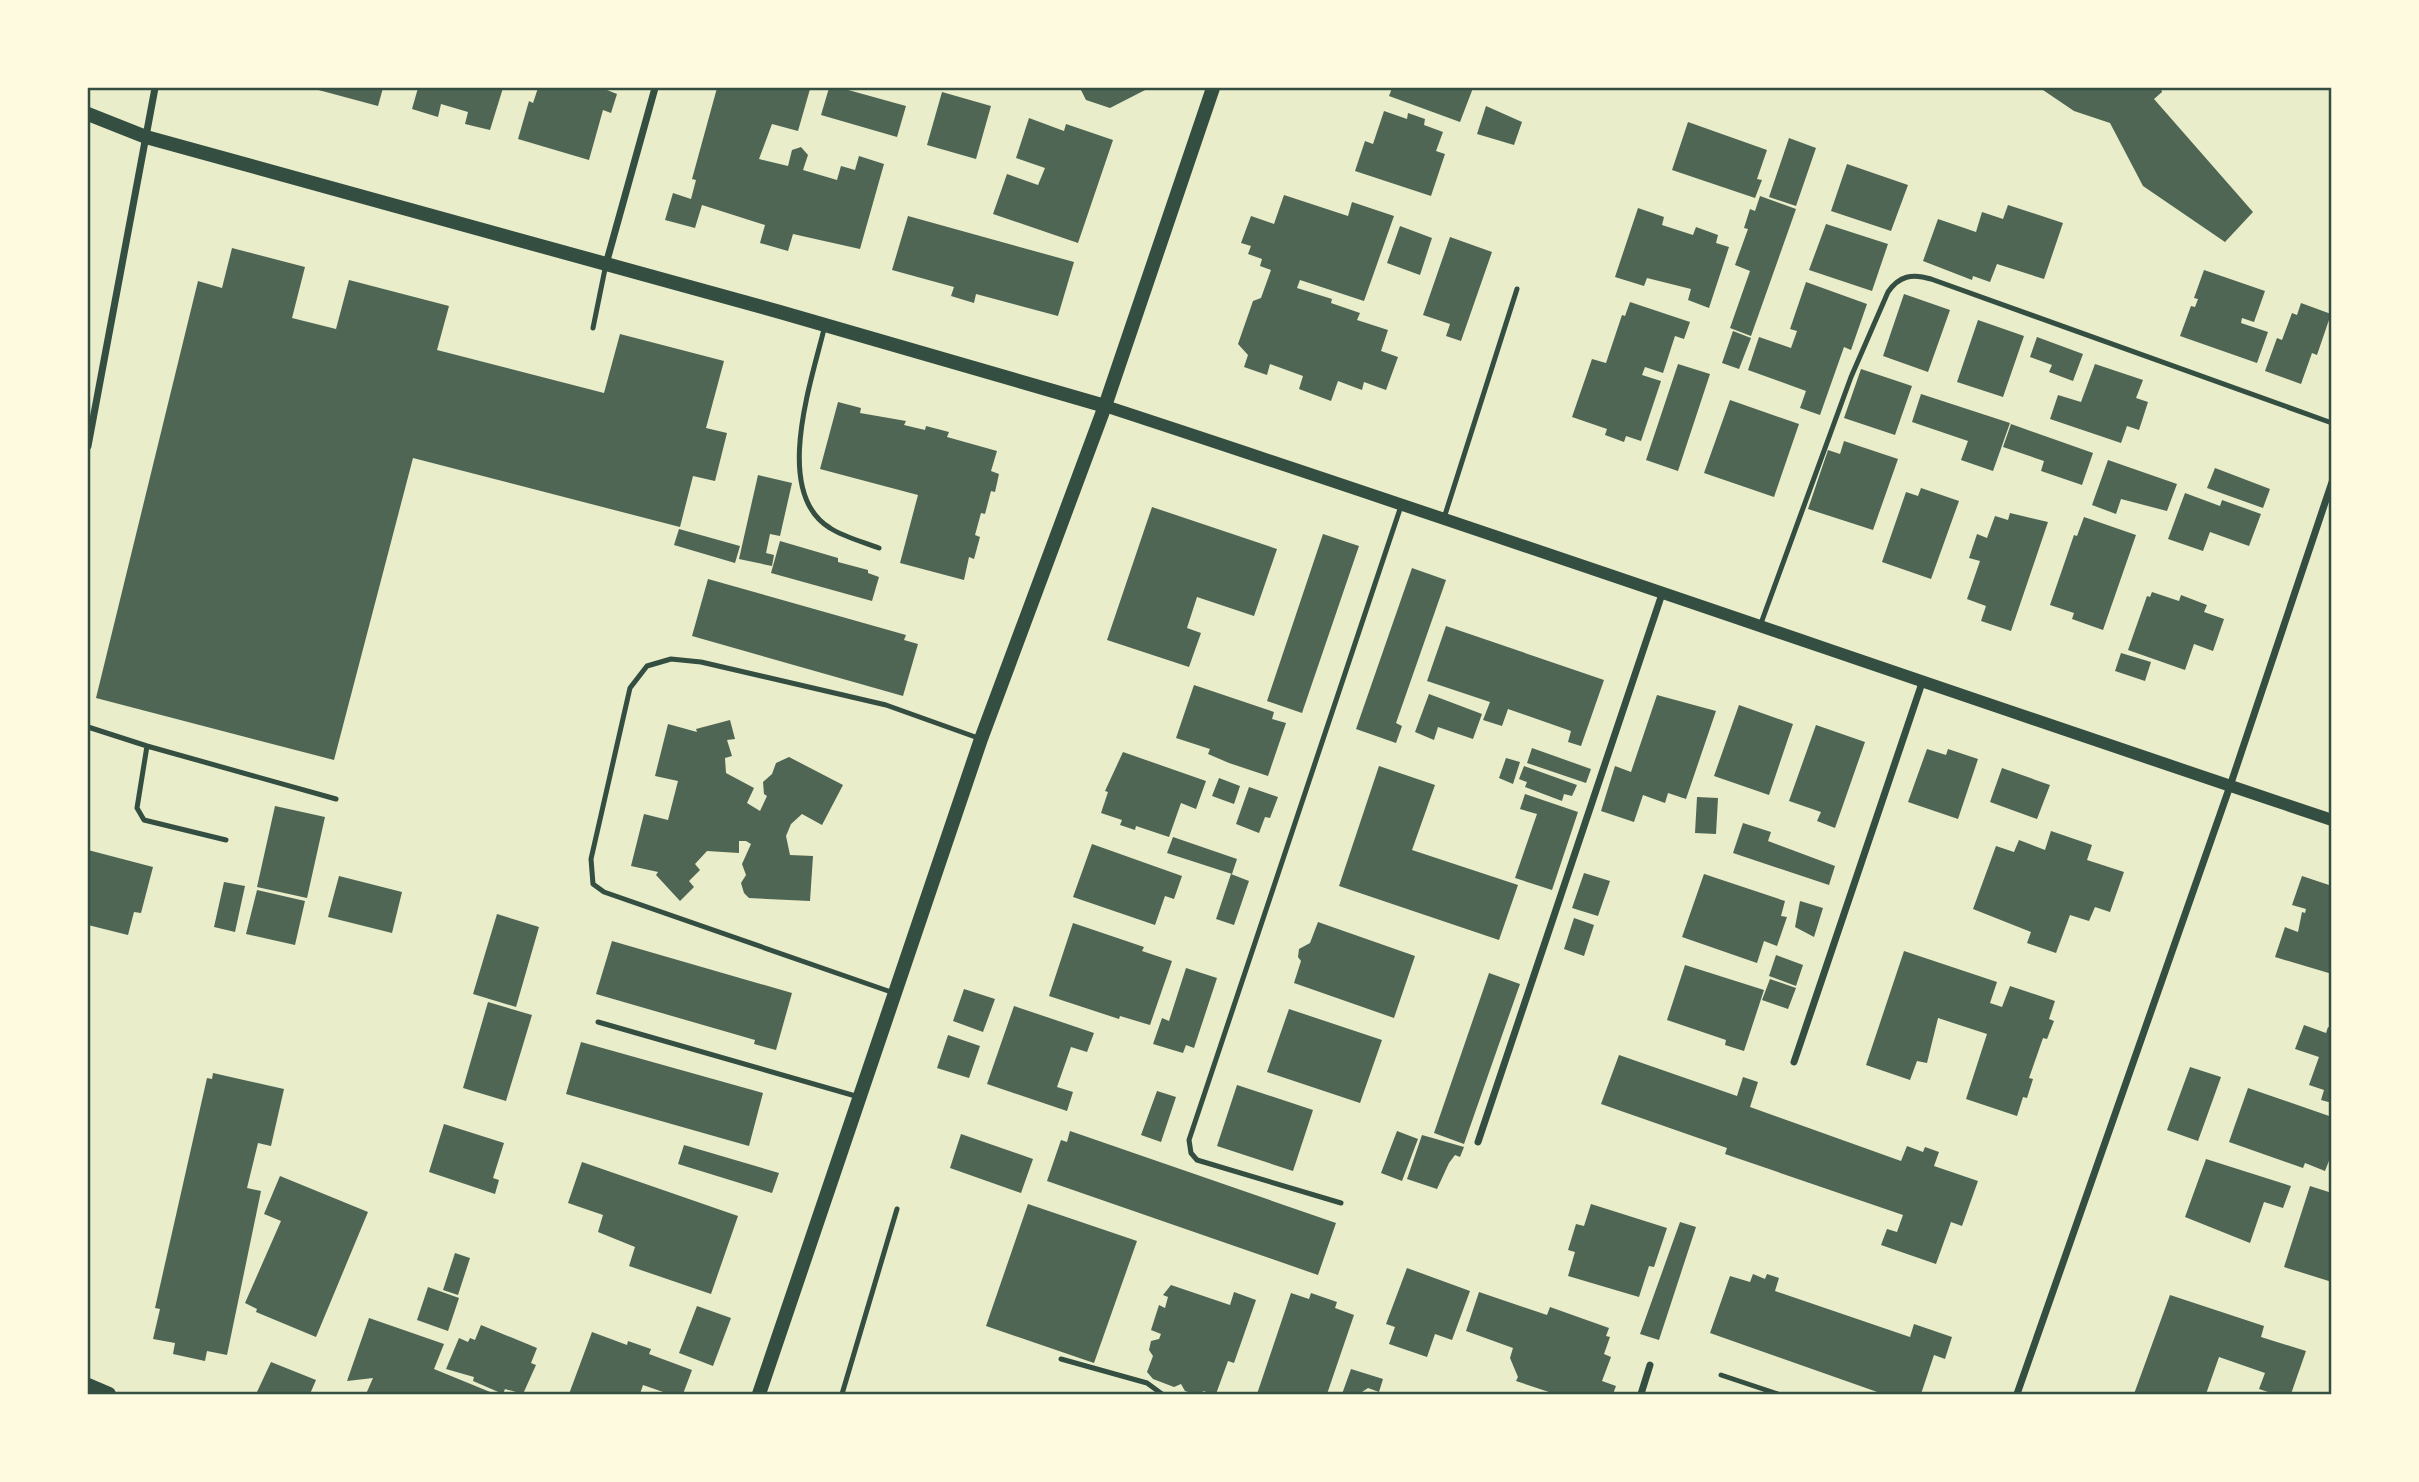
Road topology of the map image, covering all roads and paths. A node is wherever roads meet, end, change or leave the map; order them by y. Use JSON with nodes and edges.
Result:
{"nodes":[{"id":1,"x":155,"y":88,"type":"edge"},
{"id":2,"x":655,"y":88,"type":"edge"},
{"id":3,"x":1213,"y":88,"type":"edge"},
{"id":4,"x":88,"y":114,"type":"edge"},
{"id":5,"x":146,"y":137,"type":"junction"},
{"id":6,"x":606,"y":264,"type":"junction"},
{"id":7,"x":1517,"y":289,"type":"dead end"},
{"id":8,"x":825,"y":325,"type":"junction"},
{"id":9,"x":593,"y":328,"type":"dead end"},
{"id":10,"x":88,"y":395,"type":"edge"},
{"id":11,"x":97,"y":397,"type":"junction"},
{"id":12,"x":1105,"y":406,"type":"junction"},
{"id":13,"x":2332,"y":422,"type":"edge"},
{"id":14,"x":88,"y":446,"type":"edge"},
{"id":15,"x":2332,"y":482,"type":"edge"},
{"id":16,"x":1402,"y":503,"type":"junction"},
{"id":17,"x":1444,"y":518,"type":"junction"},
{"id":18,"x":879,"y":548,"type":"dead end"},
{"id":19,"x":1662,"y":594,"type":"junction"},
{"id":20,"x":1759,"y":627,"type":"junction"},
{"id":21,"x":1922,"y":682,"type":"junction"},
{"id":22,"x":88,"y":727,"type":"edge"},
{"id":23,"x":981,"y":739,"type":"junction"},
{"id":24,"x":146,"y":746,"type":"junction"},
{"id":25,"x":2230,"y":786,"type":"junction"},
{"id":26,"x":336,"y":799,"type":"dead end"},
{"id":27,"x":2332,"y":820,"type":"edge"},
{"id":28,"x":226,"y":840,"type":"dead end"},
{"id":29,"x":896,"y":993,"type":"junction"},
{"id":30,"x":598,"y":1022,"type":"dead end"},
{"id":31,"x":1794,"y":1062,"type":"dead end"},
{"id":32,"x":859,"y":1097,"type":"junction"},
{"id":33,"x":1478,"y":1142,"type":"dead end"},
{"id":34,"x":1340,"y":1203,"type":"dead end"},
{"id":35,"x":897,"y":1209,"type":"dead end"},
{"id":36,"x":1061,"y":1359,"type":"dead end"},
{"id":37,"x":1650,"y":1365,"type":"dead end"},
{"id":38,"x":1721,"y":1375,"type":"dead end"},
{"id":39,"x":88,"y":1385,"type":"edge"},
{"id":40,"x":109,"y":1395,"type":"edge"},
{"id":41,"x":759,"y":1395,"type":"edge"},
{"id":42,"x":842,"y":1395,"type":"edge"},
{"id":43,"x":1162,"y":1395,"type":"edge"},
{"id":44,"x":1641,"y":1395,"type":"edge"},
{"id":45,"x":1778,"y":1395,"type":"edge"},
{"id":46,"x":2017,"y":1395,"type":"edge"}],
"edges":[{"from":1,"to":5,"type":"street"},
{"from":2,"to":6,"type":"street"},
{"from":3,"to":12,"type":"main road"},
{"from":4,"to":5,"type":"main road"},
{"from":5,"to":6,"type":"main road"},
{"from":5,"to":11,"type":"street"},
{"from":6,"to":8,"type":"main road"},
{"from":6,"to":9,"type":"lane"},
{"from":7,"to":17,"type":"lane"},
{"from":8,"to":12,"type":"main road"},
{"from":8,"to":18,"type":"lane"},
{"from":10,"to":11,"type":"lane"},
{"from":11,"to":14,"type":"street"},
{"from":12,"to":16,"type":"street"},
{"from":12,"to":23,"type":"main road"},
{"from":13,"to":20,"type":"lane"},
{"from":15,"to":25,"type":"street"},
{"from":16,"to":17,"type":"street"},
{"from":16,"to":34,"type":"lane"},
{"from":17,"to":19,"type":"street"},
{"from":19,"to":20,"type":"street"},
{"from":19,"to":33,"type":"street"},
{"from":20,"to":21,"type":"street"},
{"from":21,"to":25,"type":"street"},
{"from":21,"to":31,"type":"street"},
{"from":22,"to":24,"type":"lane"},
{"from":23,"to":29,"type":"main road"},
{"from":23,"to":29,"type":"lane"},
{"from":24,"to":26,"type":"lane"},
{"from":24,"to":28,"type":"lane"},
{"from":25,"to":27,"type":"street"},
{"from":25,"to":46,"type":"street"},
{"from":29,"to":32,"type":"main road"},
{"from":30,"to":32,"type":"lane"},
{"from":32,"to":41,"type":"main road"},
{"from":35,"to":42,"type":"lane"},
{"from":36,"to":43,"type":"lane"},
{"from":37,"to":44,"type":"street"},
{"from":38,"to":45,"type":"lane"},
{"from":39,"to":40,"type":"main road"}]}
